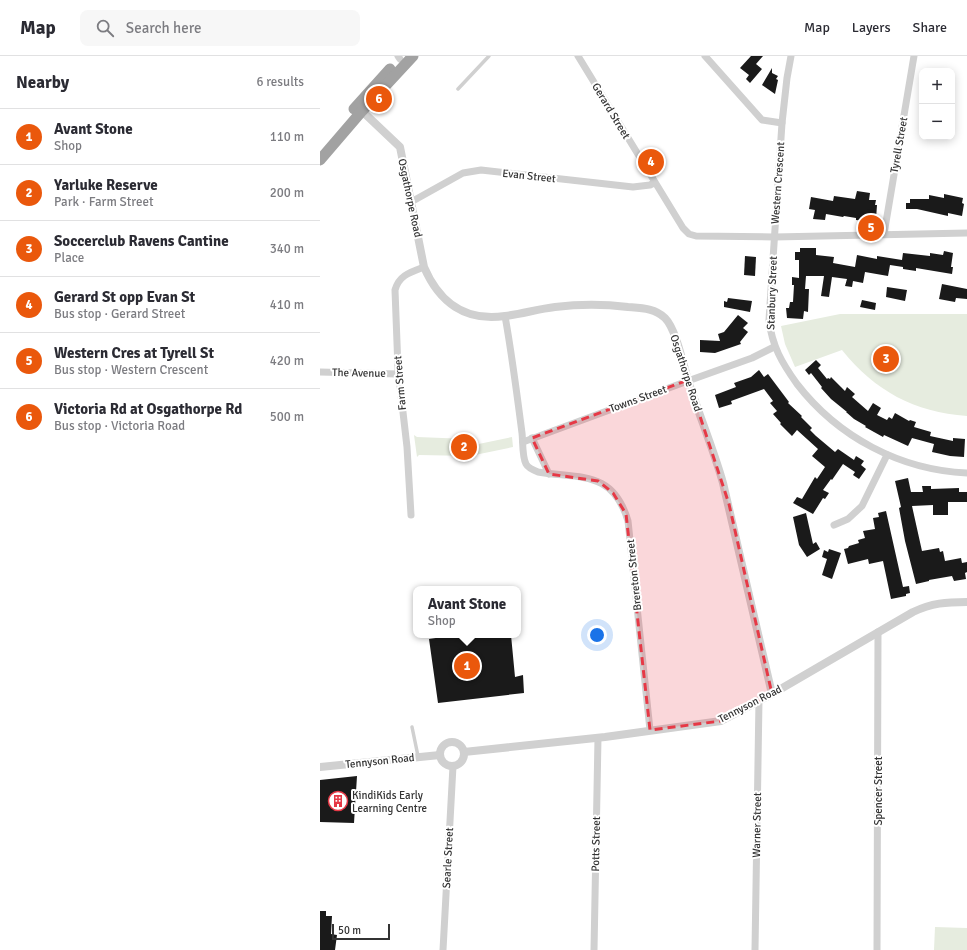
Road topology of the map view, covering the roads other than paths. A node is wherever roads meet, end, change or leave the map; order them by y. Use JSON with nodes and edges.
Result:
{"nodes":[{"id":1,"x":412,"y":56,"type":"edge"},
{"id":2,"x":489,"y":56,"type":"edge"},
{"id":3,"x":578,"y":56,"type":"edge"},
{"id":4,"x":705,"y":56,"type":"edge"},
{"id":5,"x":791,"y":56,"type":"edge"},
{"id":6,"x":914,"y":56,"type":"edge"},
{"id":7,"x":400,"y":57,"type":"edge"},
{"id":8,"x":458,"y":89,"type":"dead end"},
{"id":9,"x":362,"y":111,"type":"junction"},
{"id":10,"x":782,"y":123,"type":"junction"},
{"id":11,"x":320,"y":149,"type":"edge"},
{"id":12,"x":320,"y":160,"type":"edge"},
{"id":13,"x":654,"y":183,"type":"junction"},
{"id":14,"x":411,"y":202,"type":"junction"},
{"id":15,"x":967,"y":233,"type":"edge"},
{"id":16,"x":884,"y":234,"type":"junction"},
{"id":17,"x":774,"y":237,"type":"junction"},
{"id":18,"x":424,"y":267,"type":"junction"},
{"id":19,"x":505,"y":316,"type":"junction"},
{"id":20,"x":774,"y":347,"type":"junction"},
{"id":21,"x":320,"y":372,"type":"edge"},
{"id":22,"x":398,"y":374,"type":"junction"},
{"id":23,"x":688,"y":380,"type":"junction"},
{"id":24,"x":532,"y":438,"type":"junction"},
{"id":25,"x":523,"y":442,"type":"junction"},
{"id":26,"x":887,"y":455,"type":"junction"},
{"id":27,"x":967,"y":473,"type":"edge"},
{"id":28,"x":549,"y":474,"type":"junction"},
{"id":29,"x":411,"y":514,"type":"dead end"},
{"id":30,"x":834,"y":525,"type":"dead end"},
{"id":31,"x":967,"y":602,"type":"edge"},
{"id":32,"x":878,"y":632,"type":"junction"},
{"id":33,"x":772,"y":694,"type":"junction"},
{"id":34,"x":759,"y":700,"type":"junction"},
{"id":35,"x":412,"y":727,"type":"dead end"},
{"id":36,"x":650,"y":730,"type":"junction"},
{"id":37,"x":598,"y":738,"type":"junction"},
{"id":38,"x":464,"y":752,"type":"junction"},
{"id":39,"x":440,"y":755,"type":"junction"},
{"id":40,"x":418,"y":756,"type":"junction"},
{"id":41,"x":453,"y":766,"type":"junction"},
{"id":42,"x":320,"y":767,"type":"edge"},
{"id":43,"x":443,"y":950,"type":"edge"},
{"id":44,"x":594,"y":950,"type":"edge"},
{"id":45,"x":755,"y":950,"type":"edge"},
{"id":46,"x":877,"y":950,"type":"edge"}],
"edges":[{"from":1,"to":9,"type":"highway"},
{"from":2,"to":8,"type":"lane"},
{"from":3,"to":13,"type":"street","name":"Gerard Street"},
{"from":4,"to":10,"type":"street"},
{"from":5,"to":10,"type":"street","name":"Western Crescent"},
{"from":6,"to":16,"type":"street","name":"Tyrell Street"},
{"from":7,"to":11,"type":"highway"},
{"from":9,"to":12,"type":"highway"},
{"from":9,"to":14,"type":"street","name":"Osgathorpe Road"},
{"from":10,"to":17,"type":"street","name":"Western Crescent"},
{"from":13,"to":14,"type":"street","name":"Evan Street"},
{"from":13,"to":17,"type":"street","name":"Gerard Street"},
{"from":14,"to":18,"type":"street","name":"Osgathorpe Road"},
{"from":15,"to":16,"type":"street","name":"Western Crescent"},
{"from":16,"to":17,"type":"street","name":"Western Crescent"},
{"from":17,"to":20,"type":"street","name":"Stanbury Street"},
{"from":18,"to":19,"type":"street","name":"Osgathorpe Road"},
{"from":18,"to":22,"type":"street","name":"Farm Street"},
{"from":19,"to":23,"type":"street","name":"Osgathorpe Road"},
{"from":19,"to":25,"type":"street","name":"Brereton Street"},
{"from":20,"to":23,"type":"street","name":"Towns Street"},
{"from":20,"to":26,"type":"street","name":"Stanbury Street"},
{"from":21,"to":22,"type":"street","name":"The Avenue"},
{"from":22,"to":29,"type":"street","name":"Farm Street"},
{"from":23,"to":24,"type":"street","name":"Towns Street"},
{"from":23,"to":33,"type":"street","name":"Osgathorpe Road"},
{"from":24,"to":25,"type":"street","name":"Towns Street"},
{"from":24,"to":28,"type":"street"},
{"from":25,"to":28,"type":"street","name":"Brereton Street"},
{"from":26,"to":27,"type":"street","name":"Stanbury Street"},
{"from":26,"to":30,"type":"street"},
{"from":28,"to":36,"type":"street","name":"Brereton Street"},
{"from":31,"to":32,"type":"street","name":"Tennyson Road"},
{"from":32,"to":33,"type":"street","name":"Tennyson Road"},
{"from":32,"to":46,"type":"street","name":"Spencer Street"},
{"from":33,"to":34,"type":"street","name":"Tennyson Road"},
{"from":34,"to":36,"type":"street","name":"Tennyson Road"},
{"from":34,"to":45,"type":"street","name":"Warner Street"},
{"from":35,"to":40,"type":"lane"},
{"from":36,"to":37,"type":"street","name":"Tennyson Road"},
{"from":37,"to":38,"type":"street","name":"Tennyson Road"},
{"from":37,"to":44,"type":"street","name":"Potts Street"},
{"from":38,"to":39,"type":"street"},
{"from":38,"to":41,"type":"street"},
{"from":39,"to":40,"type":"street","name":"Tennyson Road"},
{"from":39,"to":41,"type":"street"},
{"from":40,"to":42,"type":"street","name":"Tennyson Road"},
{"from":41,"to":43,"type":"street","name":"Searle Street"}]}
